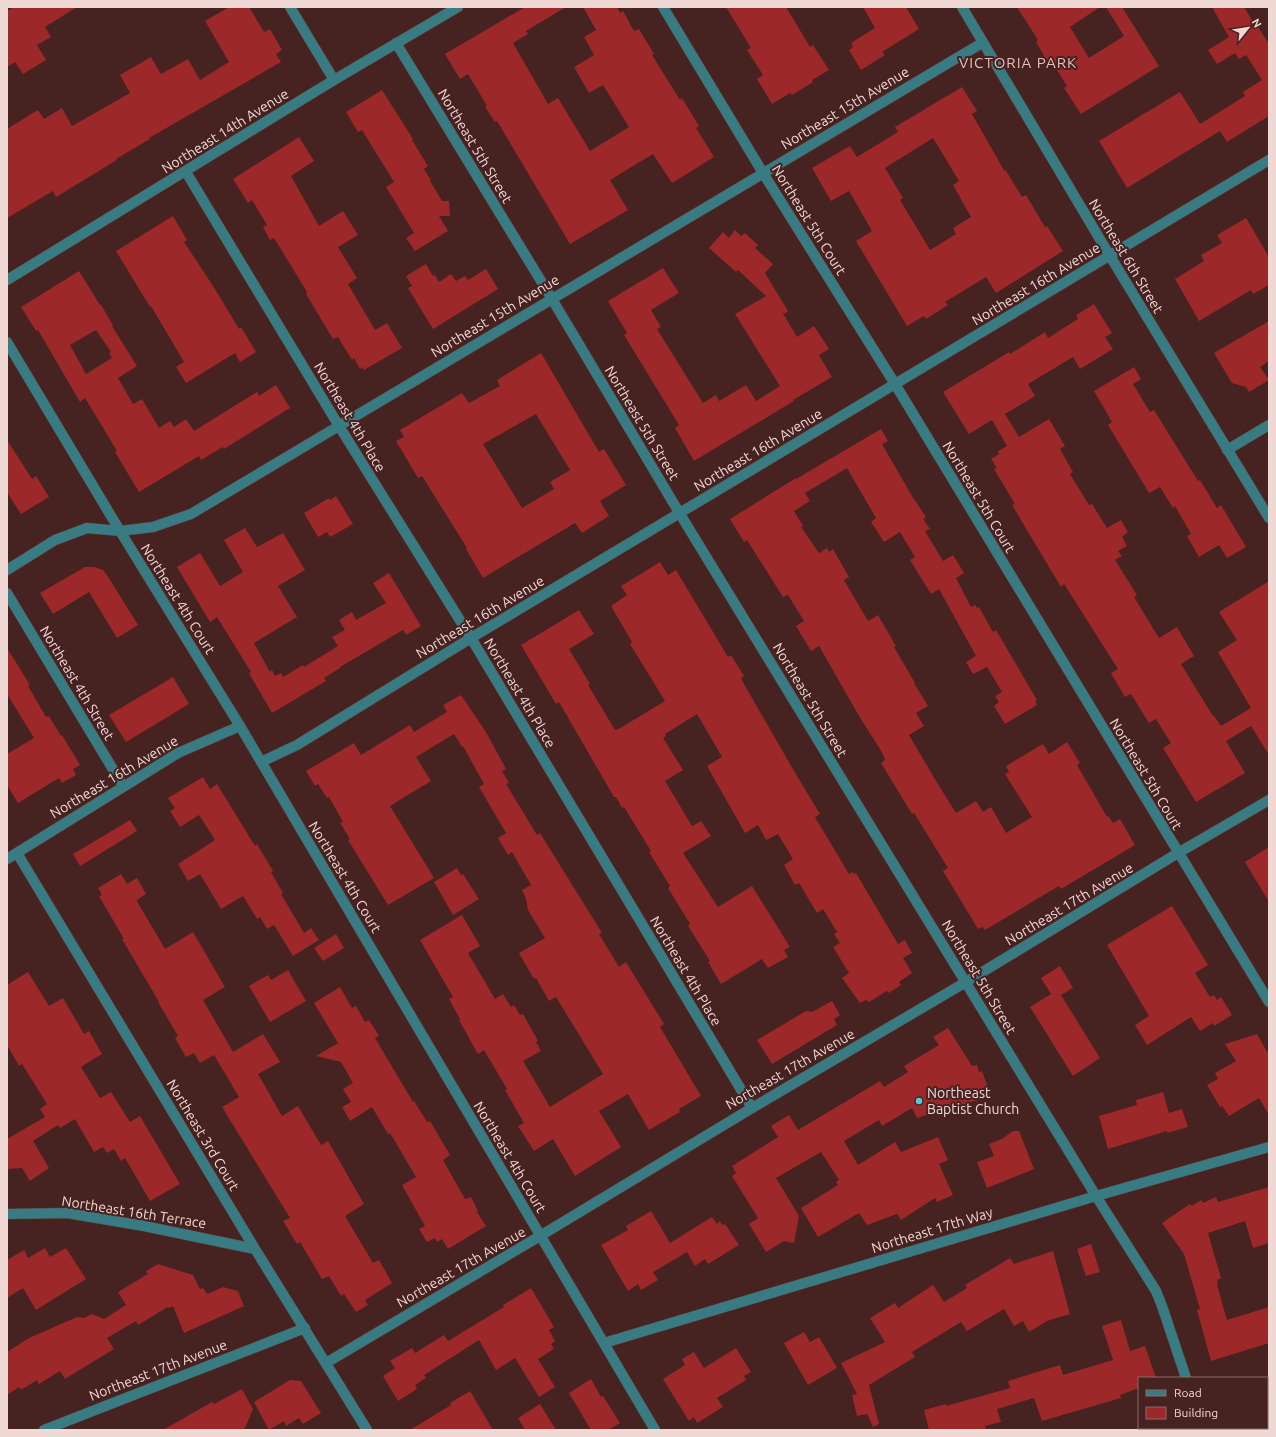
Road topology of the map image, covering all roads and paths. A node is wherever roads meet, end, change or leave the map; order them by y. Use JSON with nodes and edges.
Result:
{"nodes":[{"id":1,"x":290,"y":7,"type":"edge"},
{"id":2,"x":458,"y":7,"type":"edge"},
{"id":3,"x":663,"y":7,"type":"edge"},
{"id":4,"x":962,"y":7,"type":"edge"},
{"id":5,"x":396,"y":43,"type":"junction"},
{"id":6,"x":982,"y":43,"type":"junction"},
{"id":7,"x":334,"y":80,"type":"junction"},
{"id":8,"x":1269,"y":160,"type":"edge"},
{"id":9,"x":186,"y":172,"type":"junction"},
{"id":10,"x":763,"y":173,"type":"junction"},
{"id":11,"x":1110,"y":256,"type":"junction"},
{"id":12,"x":7,"y":280,"type":"edge"},
{"id":13,"x":552,"y":299,"type":"junction"},
{"id":14,"x":7,"y":342,"type":"edge"},
{"id":15,"x":895,"y":384,"type":"junction"},
{"id":16,"x":1269,"y":425,"type":"edge"},
{"id":17,"x":339,"y":426,"type":"junction"},
{"id":18,"x":1227,"y":450,"type":"junction"},
{"id":19,"x":680,"y":514,"type":"junction"},
{"id":20,"x":1269,"y":518,"type":"edge"},
{"id":21,"x":120,"y":530,"type":"junction"},
{"id":22,"x":7,"y":570,"type":"edge"},
{"id":23,"x":7,"y":593,"type":"edge"},
{"id":24,"x":471,"y":638,"type":"junction"},
{"id":25,"x":240,"y":726,"type":"junction"},
{"id":26,"x":261,"y":762,"type":"junction"},
{"id":27,"x":123,"y":786,"type":"junction"},
{"id":28,"x":1269,"y":800,"type":"edge"},
{"id":29,"x":17,"y":852,"type":"junction"},
{"id":30,"x":1178,"y":853,"type":"junction"},
{"id":31,"x":7,"y":859,"type":"edge"},
{"id":32,"x":966,"y":982,"type":"junction"},
{"id":33,"x":1269,"y":1002,"type":"edge"},
{"id":34,"x":752,"y":1108,"type":"junction"},
{"id":35,"x":1269,"y":1147,"type":"edge"},
{"id":36,"x":1096,"y":1196,"type":"junction"},
{"id":37,"x":7,"y":1214,"type":"edge"},
{"id":38,"x":540,"y":1236,"type":"junction"},
{"id":39,"x":255,"y":1249,"type":"junction"},
{"id":40,"x":305,"y":1328,"type":"junction"},
{"id":41,"x":604,"y":1343,"type":"junction"},
{"id":42,"x":326,"y":1362,"type":"junction"},
{"id":43,"x":1186,"y":1377,"type":"edge"},
{"id":44,"x":44,"y":1430,"type":"edge"},
{"id":45,"x":367,"y":1430,"type":"edge"},
{"id":46,"x":655,"y":1430,"type":"edge"}],
"edges":[{"from":1,"to":7,"type":"street"},
{"from":2,"to":5,"type":"street","name":"Northeast 14th Avenue"},
{"from":3,"to":10,"type":"street","name":"Northeast 5th Court"},
{"from":4,"to":6,"type":"street","name":"Northeast 6th Street"},
{"from":5,"to":7,"type":"street","name":"Northeast 14th Avenue"},
{"from":5,"to":13,"type":"street","name":"Northeast 5th Street"},
{"from":6,"to":10,"type":"street","name":"Northeast 15th Avenue"},
{"from":6,"to":11,"type":"street","name":"Northeast 6th Street"},
{"from":7,"to":9,"type":"street","name":"Northeast 14th Avenue"},
{"from":8,"to":11,"type":"street","name":"Northeast 16th Avenue"},
{"from":9,"to":12,"type":"street","name":"Northeast 14th Avenue"},
{"from":9,"to":17,"type":"street","name":"Northeast 4th Place"},
{"from":10,"to":13,"type":"street","name":"Northeast 15th Avenue"},
{"from":10,"to":15,"type":"street","name":"Northeast 5th Court"},
{"from":11,"to":15,"type":"street","name":"Northeast 16th Avenue"},
{"from":11,"to":18,"type":"street","name":"Northeast 6th Street"},
{"from":13,"to":17,"type":"street","name":"Northeast 15th Avenue"},
{"from":13,"to":19,"type":"street","name":"Northeast 5th Street"},
{"from":14,"to":21,"type":"street","name":"Northeast 4th Court"},
{"from":15,"to":19,"type":"street","name":"Northeast 16th Avenue"},
{"from":15,"to":30,"type":"street","name":"Northeast 5th Court"},
{"from":16,"to":18,"type":"street"},
{"from":17,"to":21,"type":"street","name":"Northeast 15th Avenue"},
{"from":17,"to":24,"type":"street","name":"Northeast 4th Place"},
{"from":18,"to":20,"type":"street","name":"Northeast 6th Street"},
{"from":19,"to":24,"type":"street","name":"Northeast 16th Avenue"},
{"from":19,"to":32,"type":"street","name":"Northeast 5th Street"},
{"from":21,"to":22,"type":"street","name":"Northeast 15th Avenue"},
{"from":21,"to":25,"type":"street","name":"Northeast 4th Court"},
{"from":23,"to":27,"type":"street","name":"Northeast 4th Street"},
{"from":24,"to":26,"type":"street","name":"Northeast 16th Avenue"},
{"from":24,"to":34,"type":"street","name":"Northeast 4th Place"},
{"from":25,"to":26,"type":"street","name":"Northeast 4th Court"},
{"from":25,"to":27,"type":"street","name":"Northeast 16th Avenue"},
{"from":26,"to":38,"type":"street","name":"Northeast 4th Court"},
{"from":27,"to":29,"type":"street","name":"Northeast 16th Avenue"},
{"from":28,"to":30,"type":"street","name":"Northeast 17th Avenue"},
{"from":29,"to":31,"type":"street","name":"Northeast 16th Avenue"},
{"from":29,"to":39,"type":"street","name":"Northeast 3rd Court"},
{"from":30,"to":32,"type":"street","name":"Northeast 17th Avenue"},
{"from":30,"to":33,"type":"street","name":"Northeast 5th Court"},
{"from":32,"to":34,"type":"street","name":"Northeast 17th Avenue"},
{"from":32,"to":36,"type":"street","name":"Northeast 5th Street"},
{"from":34,"to":38,"type":"street","name":"Northeast 17th Avenue"},
{"from":35,"to":36,"type":"street","name":"Northeast 17th Way"},
{"from":36,"to":41,"type":"street","name":"Northeast 17th Way"},
{"from":36,"to":43,"type":"street","name":"Northeast 5th Street"},
{"from":37,"to":39,"type":"street","name":"Northeast 16th Terrace"},
{"from":38,"to":41,"type":"street","name":"Northeast 4th Court"},
{"from":38,"to":42,"type":"street","name":"Northeast 17th Avenue"},
{"from":39,"to":40,"type":"street","name":"Northeast 3rd Court"},
{"from":40,"to":42,"type":"street","name":"Northeast 3rd Court"},
{"from":40,"to":44,"type":"street","name":"Northeast 17th Avenue"},
{"from":41,"to":46,"type":"street","name":"Northeast 4th Court"},
{"from":42,"to":45,"type":"street","name":"Northeast 3rd Court"}]}
